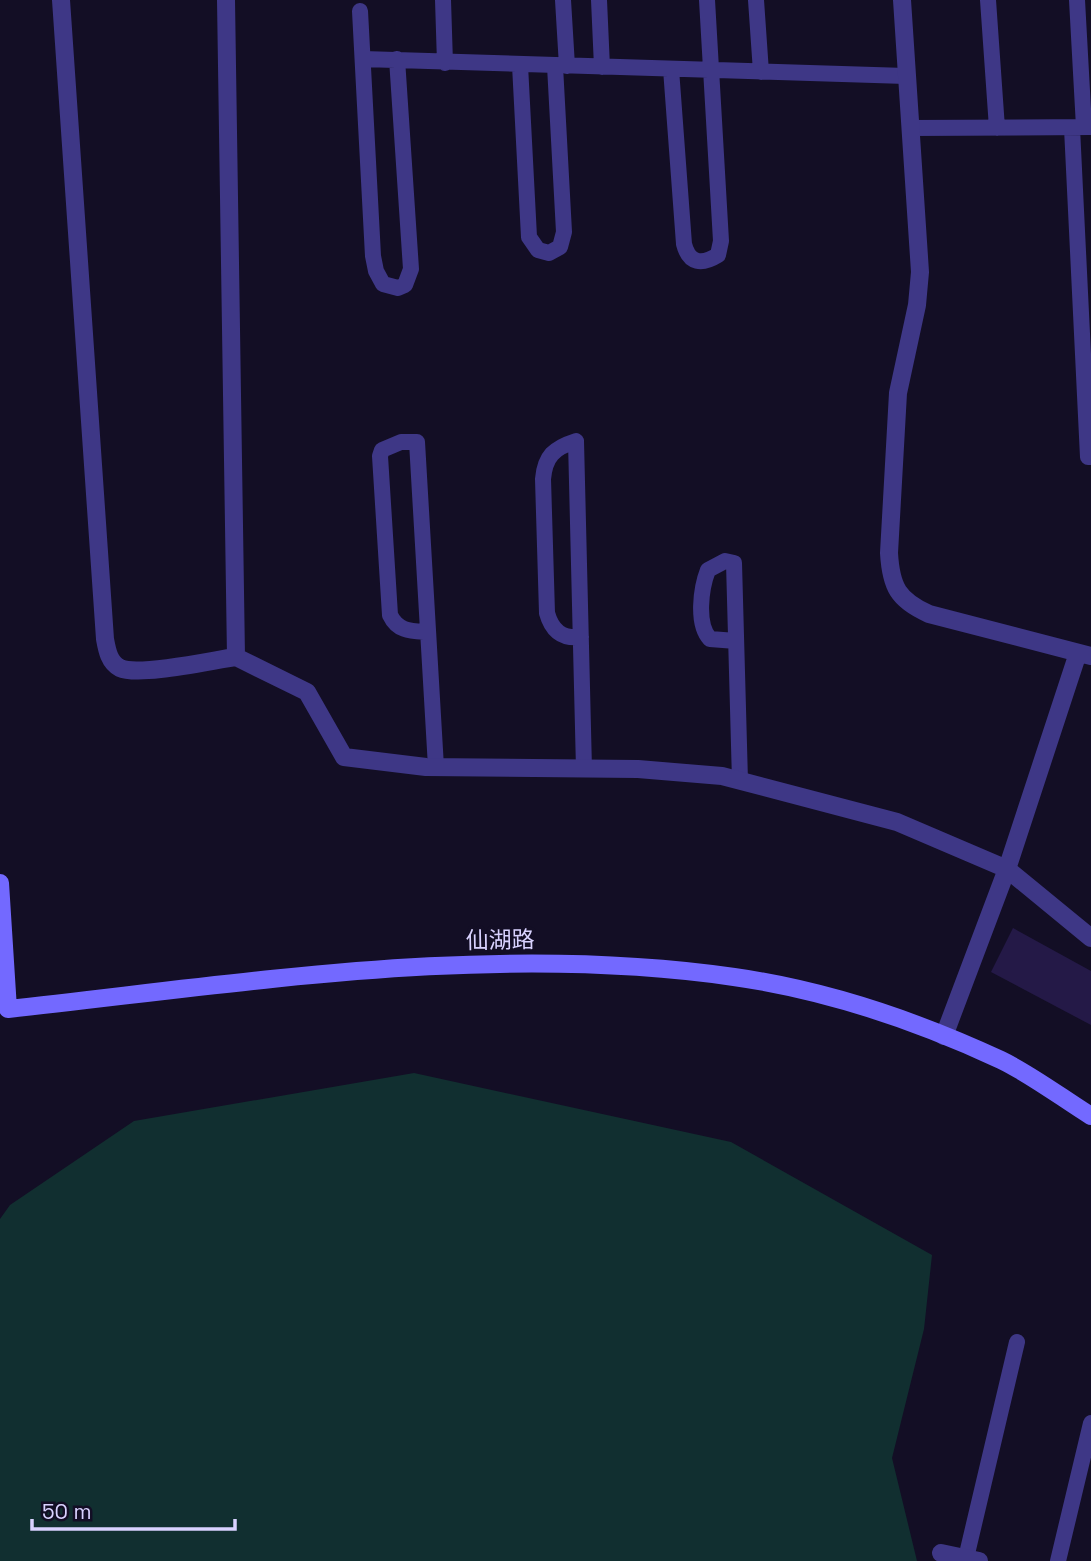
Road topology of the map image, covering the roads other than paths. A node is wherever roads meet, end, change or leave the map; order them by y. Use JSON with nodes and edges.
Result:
{"nodes":[{"id":1,"x":61,"y":0,"type":"edge"},
{"id":2,"x":226,"y":0,"type":"edge"},
{"id":3,"x":443,"y":0,"type":"edge"},
{"id":4,"x":563,"y":0,"type":"edge"},
{"id":5,"x":599,"y":0,"type":"edge"},
{"id":6,"x":707,"y":0,"type":"edge"},
{"id":7,"x":756,"y":0,"type":"edge"},
{"id":8,"x":902,"y":0,"type":"edge"},
{"id":9,"x":988,"y":0,"type":"edge"},
{"id":10,"x":1077,"y":0,"type":"edge"},
{"id":11,"x":360,"y":11,"type":"dead end"},
{"id":12,"x":363,"y":59,"type":"junction"},
{"id":13,"x":397,"y":59,"type":"junction"},
{"id":14,"x":445,"y":63,"type":"junction"},
{"id":15,"x":520,"y":65,"type":"junction"},
{"id":16,"x":561,"y":66,"type":"junction"},
{"id":17,"x":602,"y":67,"type":"junction"},
{"id":18,"x":671,"y":69,"type":"junction"},
{"id":19,"x":711,"y":70,"type":"junction"},
{"id":20,"x":761,"y":72,"type":"junction"},
{"id":21,"x":906,"y":76,"type":"junction"},
{"id":22,"x":1082,"y":127,"type":"edge"},
{"id":23,"x":910,"y":128,"type":"junction"},
{"id":24,"x":997,"y":128,"type":"junction"},
{"id":25,"x":1091,"y":457,"type":"edge"},
{"id":26,"x":428,"y":632,"type":"junction"},
{"id":27,"x":581,"y":637,"type":"junction"},
{"id":28,"x":736,"y":641,"type":"junction"},
{"id":29,"x":1084,"y":654,"type":"edge"},
{"id":30,"x":236,"y":657,"type":"junction"},
{"id":31,"x":436,"y":767,"type":"junction"},
{"id":32,"x":584,"y":768,"type":"junction"},
{"id":33,"x":740,"y":781,"type":"junction"},
{"id":34,"x":1007,"y":869,"type":"junction"},
{"id":35,"x":0,"y":883,"type":"edge"},
{"id":36,"x":1091,"y":938,"type":"edge"},
{"id":37,"x":944,"y":1036,"type":"junction"},
{"id":38,"x":1091,"y":1116,"type":"edge"},
{"id":39,"x":1017,"y":1342,"type":"dead end"},
{"id":40,"x":1091,"y":1423,"type":"edge"},
{"id":41,"x":941,"y":1553,"type":"dead end"},
{"id":42,"x":972,"y":1560,"type":"edge"},
{"id":43,"x":1058,"y":1561,"type":"edge"}],
"edges":[{"from":1,"to":30,"type":"street"},
{"from":2,"to":30,"type":"street"},
{"from":3,"to":14,"type":"lane"},
{"from":4,"to":16,"type":"lane"},
{"from":5,"to":17,"type":"lane"},
{"from":6,"to":19,"type":"lane"},
{"from":7,"to":20,"type":"lane"},
{"from":8,"to":21,"type":"street"},
{"from":9,"to":24,"type":"lane"},
{"from":10,"to":22,"type":"lane"},
{"from":11,"to":12,"type":"lane"},
{"from":12,"to":13,"type":"lane"},
{"from":12,"to":13,"type":"lane"},
{"from":13,"to":14,"type":"lane"},
{"from":14,"to":15,"type":"lane"},
{"from":15,"to":16,"type":"lane"},
{"from":15,"to":16,"type":"lane"},
{"from":16,"to":17,"type":"lane"},
{"from":17,"to":18,"type":"lane"},
{"from":18,"to":19,"type":"lane"},
{"from":18,"to":19,"type":"lane"},
{"from":19,"to":20,"type":"lane"},
{"from":20,"to":21,"type":"lane"},
{"from":21,"to":23,"type":"street"},
{"from":22,"to":24,"type":"lane"},
{"from":22,"to":25,"type":"lane"},
{"from":23,"to":24,"type":"lane"},
{"from":23,"to":29,"type":"street"},
{"from":26,"to":26,"type":"lane"},
{"from":26,"to":31,"type":"lane"},
{"from":27,"to":27,"type":"lane"},
{"from":27,"to":32,"type":"lane"},
{"from":28,"to":28,"type":"lane"},
{"from":28,"to":33,"type":"lane"},
{"from":29,"to":34,"type":"street"},
{"from":30,"to":31,"type":"street"},
{"from":31,"to":32,"type":"street"},
{"from":32,"to":33,"type":"street"},
{"from":33,"to":34,"type":"street"},
{"from":34,"to":36,"type":"street"},
{"from":34,"to":37,"type":"street"},
{"from":35,"to":37,"type":"street","name":"仙湖路"},
{"from":37,"to":38,"type":"street","name":"仙湖路"},
{"from":39,"to":42,"type":"lane"},
{"from":40,"to":43,"type":"lane"},
{"from":41,"to":42,"type":"street"}]}
